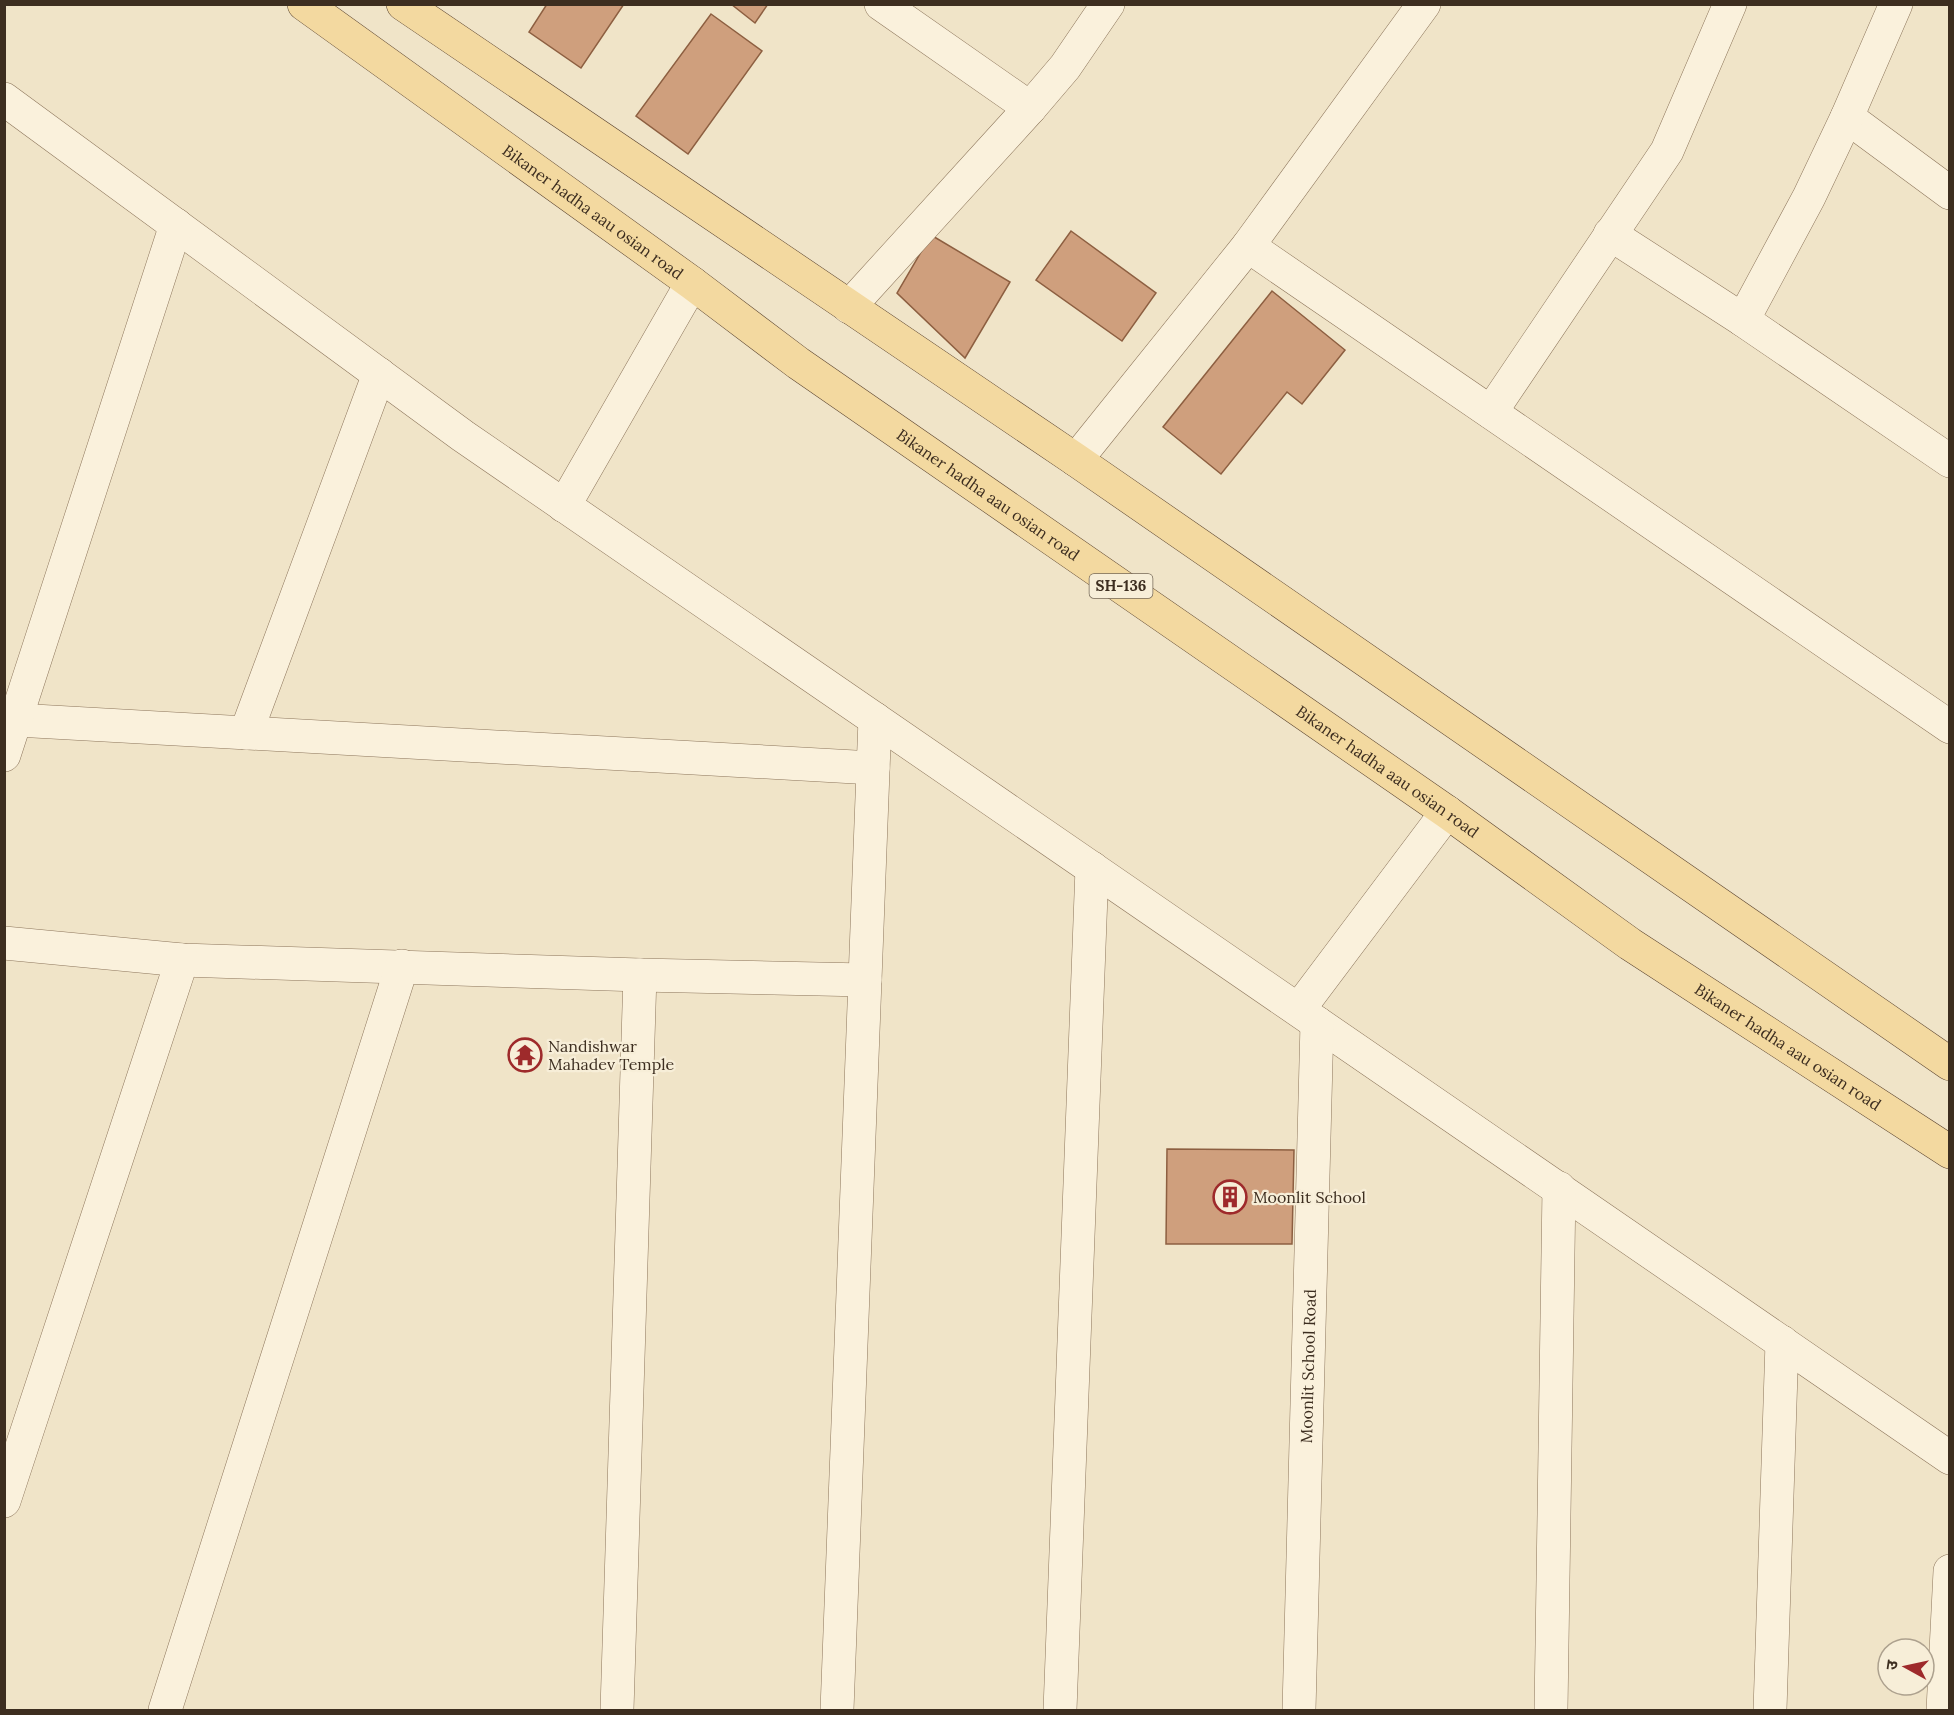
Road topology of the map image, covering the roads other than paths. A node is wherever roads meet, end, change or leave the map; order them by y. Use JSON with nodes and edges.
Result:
{"nodes":[{"id":1,"x":304,"y":4,"type":"edge"},
{"id":2,"x":403,"y":4,"type":"edge"},
{"id":3,"x":881,"y":4,"type":"edge"},
{"id":4,"x":1108,"y":4,"type":"edge"},
{"id":5,"x":1424,"y":4,"type":"edge"},
{"id":6,"x":1730,"y":4,"type":"edge"},
{"id":7,"x":1896,"y":4,"type":"edge"},
{"id":8,"x":4,"y":99,"type":"edge"},
{"id":9,"x":1030,"y":108,"type":"junction"},
{"id":10,"x":1847,"y":117,"type":"junction"},
{"id":11,"x":1950,"y":193,"type":"edge"},
{"id":12,"x":176,"y":225,"type":"junction"},
{"id":13,"x":1610,"y":234,"type":"junction"},
{"id":14,"x":1248,"y":246,"type":"junction"},
{"id":15,"x":692,"y":283,"type":"junction"},
{"id":16,"x":849,"y":307,"type":"junction"},
{"id":17,"x":1743,"y":320,"type":"junction"},
{"id":18,"x":379,"y":374,"type":"junction"},
{"id":19,"x":1491,"y":412,"type":"junction"},
{"id":20,"x":1076,"y":460,"type":"junction"},
{"id":21,"x":1950,"y":461,"type":"edge"},
{"id":22,"x":564,"y":506,"type":"junction"},
{"id":23,"x":874,"y":719,"type":"junction"},
{"id":24,"x":16,"y":720,"type":"junction"},
{"id":25,"x":1950,"y":727,"type":"edge"},
{"id":26,"x":246,"y":733,"type":"junction"},
{"id":27,"x":4,"y":755,"type":"edge"},
{"id":28,"x":873,"y":768,"type":"junction"},
{"id":29,"x":1447,"y":812,"type":"junction"},
{"id":30,"x":1092,"y":868,"type":"junction"},
{"id":31,"x":4,"y":942,"type":"edge"},
{"id":32,"x":182,"y":960,"type":"junction"},
{"id":33,"x":402,"y":966,"type":"junction"},
{"id":34,"x":640,"y":975,"type":"junction"},
{"id":35,"x":865,"y":980,"type":"junction"},
{"id":36,"x":1308,"y":1016,"type":"junction"},
{"id":37,"x":1950,"y":1064,"type":"edge"},
{"id":38,"x":1950,"y":1152,"type":"edge"},
{"id":39,"x":1559,"y":1188,"type":"junction"},
{"id":40,"x":1782,"y":1342,"type":"junction"},
{"id":41,"x":1950,"y":1458,"type":"edge"},
{"id":42,"x":4,"y":1501,"type":"edge"},
{"id":43,"x":1950,"y":1571,"type":"edge"},
{"id":44,"x":165,"y":1710,"type":"edge"},
{"id":45,"x":617,"y":1710,"type":"edge"},
{"id":46,"x":837,"y":1710,"type":"edge"},
{"id":47,"x":1060,"y":1710,"type":"edge"},
{"id":48,"x":1299,"y":1710,"type":"edge"},
{"id":49,"x":1551,"y":1710,"type":"edge"},
{"id":50,"x":1770,"y":1710,"type":"edge"},
{"id":51,"x":1943,"y":1710,"type":"edge"}],
"edges":[{"from":1,"to":15,"type":"main road","name":"Bikaner hadha aau osian road","number":"SH-136"},
{"from":2,"to":16,"type":"main road"},
{"from":3,"to":9,"type":"street"},
{"from":4,"to":9,"type":"street"},
{"from":5,"to":14,"type":"street"},
{"from":6,"to":13,"type":"street"},
{"from":7,"to":10,"type":"street"},
{"from":8,"to":12,"type":"street"},
{"from":9,"to":16,"type":"street"},
{"from":10,"to":11,"type":"street"},
{"from":10,"to":17,"type":"street"},
{"from":12,"to":18,"type":"street"},
{"from":12,"to":24,"type":"street"},
{"from":13,"to":17,"type":"street"},
{"from":13,"to":19,"type":"street"},
{"from":14,"to":19,"type":"street"},
{"from":14,"to":20,"type":"street"},
{"from":15,"to":22,"type":"street"},
{"from":15,"to":29,"type":"main road","name":"Bikaner hadha aau osian road","number":"SH-136"},
{"from":16,"to":20,"type":"main road"},
{"from":17,"to":21,"type":"street"},
{"from":18,"to":22,"type":"street"},
{"from":18,"to":26,"type":"street"},
{"from":19,"to":25,"type":"street"},
{"from":20,"to":37,"type":"main road"},
{"from":22,"to":23,"type":"street"},
{"from":23,"to":28,"type":"street"},
{"from":23,"to":30,"type":"street"},
{"from":24,"to":26,"type":"street"},
{"from":24,"to":27,"type":"street"},
{"from":26,"to":28,"type":"street"},
{"from":28,"to":35,"type":"street"},
{"from":29,"to":36,"type":"street"},
{"from":29,"to":38,"type":"main road","name":"Bikaner hadha aau osian road","number":"SH-136"},
{"from":30,"to":36,"type":"street"},
{"from":30,"to":47,"type":"street"},
{"from":31,"to":32,"type":"street"},
{"from":32,"to":33,"type":"street"},
{"from":32,"to":42,"type":"street"},
{"from":33,"to":34,"type":"street"},
{"from":33,"to":44,"type":"street"},
{"from":34,"to":35,"type":"street"},
{"from":34,"to":45,"type":"street"},
{"from":35,"to":46,"type":"street"},
{"from":36,"to":39,"type":"street"},
{"from":36,"to":48,"type":"street","name":"Moonlit School Road"},
{"from":39,"to":40,"type":"street"},
{"from":39,"to":49,"type":"street"},
{"from":40,"to":41,"type":"street"},
{"from":40,"to":50,"type":"street"},
{"from":43,"to":51,"type":"street"}]}
